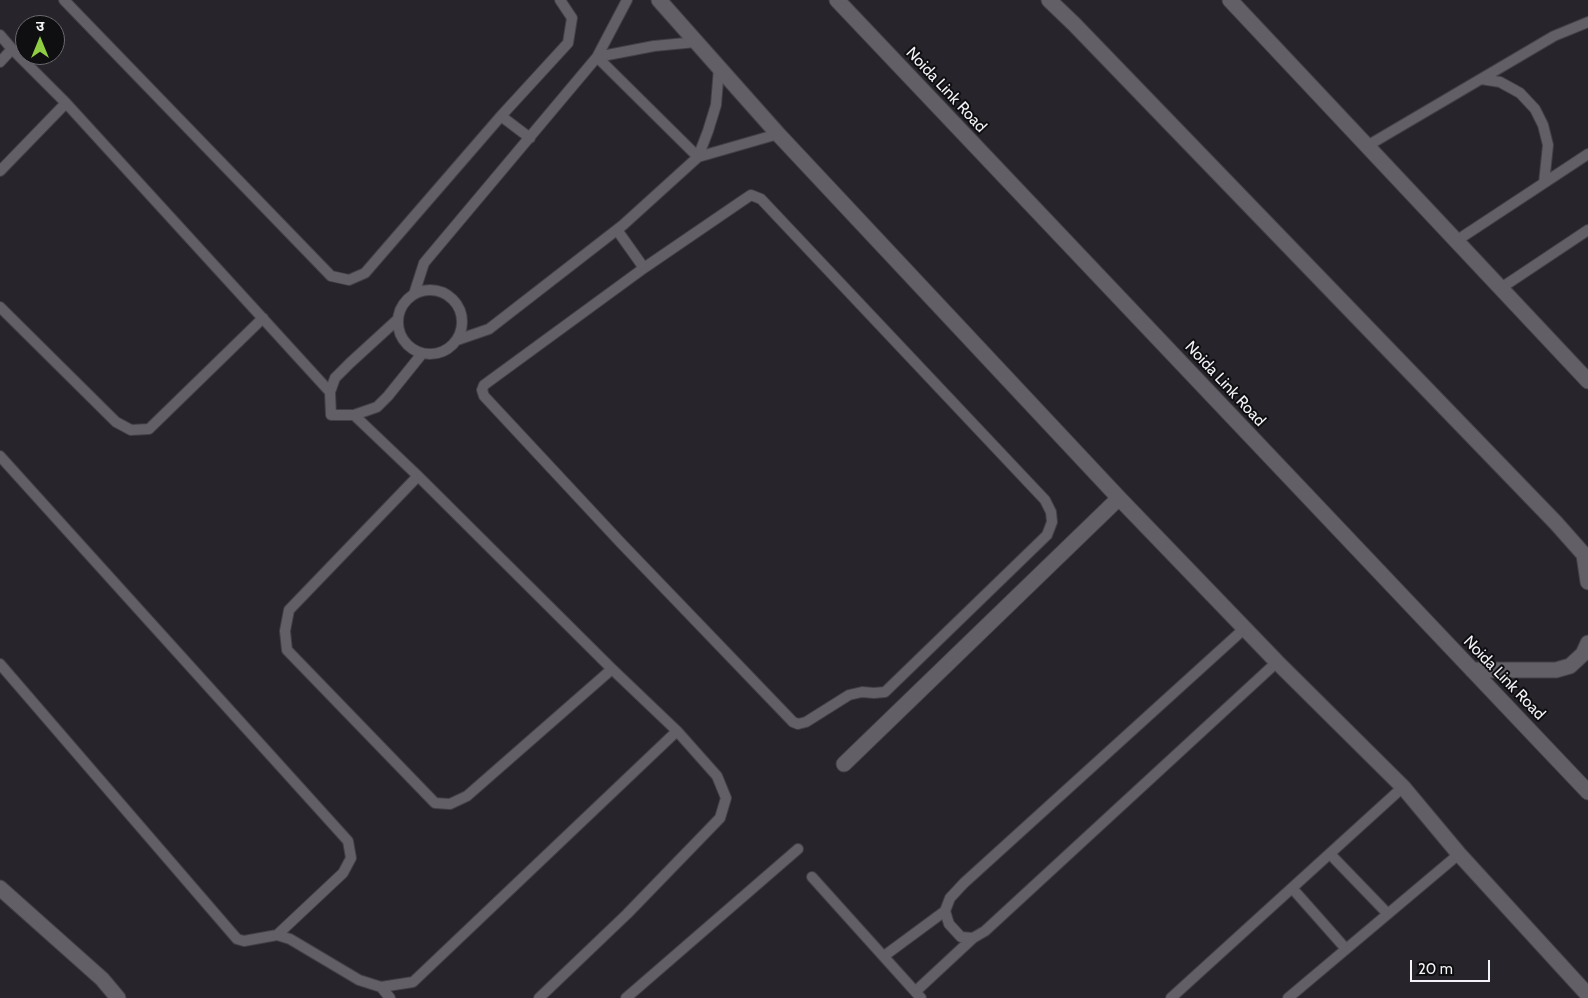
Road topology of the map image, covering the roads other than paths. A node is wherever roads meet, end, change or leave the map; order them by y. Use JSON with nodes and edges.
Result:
{"nodes":[{"id":1,"x":64,"y":0,"type":"edge"},
{"id":2,"x":560,"y":0,"type":"edge"},
{"id":3,"x":626,"y":0,"type":"edge"},
{"id":4,"x":659,"y":0,"type":"edge"},
{"id":5,"x":837,"y":0,"type":"edge"},
{"id":6,"x":1049,"y":0,"type":"edge"},
{"id":7,"x":1230,"y":0,"type":"edge"},
{"id":8,"x":1588,"y":22,"type":"edge"},
{"id":9,"x":0,"y":35,"type":"edge"},
{"id":10,"x":696,"y":42,"type":"junction"},
{"id":11,"x":12,"y":50,"type":"junction"},
{"id":12,"x":597,"y":57,"type":"junction"},
{"id":13,"x":0,"y":62,"type":"edge"},
{"id":14,"x":719,"y":68,"type":"junction"},
{"id":15,"x":1481,"y":79,"type":"junction"},
{"id":16,"x":66,"y":103,"type":"junction"},
{"id":17,"x":502,"y":116,"type":"junction"},
{"id":18,"x":778,"y":134,"type":"junction"},
{"id":19,"x":530,"y":138,"type":"junction"},
{"id":20,"x":1367,"y":146,"type":"junction"},
{"id":21,"x":1588,"y":154,"type":"edge"},
{"id":22,"x":698,"y":157,"type":"junction"},
{"id":23,"x":0,"y":171,"type":"edge"},
{"id":24,"x":1544,"y":183,"type":"junction"},
{"id":25,"x":617,"y":230,"type":"junction"},
{"id":26,"x":1588,"y":230,"type":"edge"},
{"id":27,"x":1456,"y":241,"type":"junction"},
{"id":28,"x":644,"y":268,"type":"junction"},
{"id":29,"x":1501,"y":288,"type":"junction"},
{"id":30,"x":414,"y":294,"type":"junction"},
{"id":31,"x":0,"y":307,"type":"edge"},
{"id":32,"x":263,"y":318,"type":"junction"},
{"id":33,"x":397,"y":320,"type":"junction"},
{"id":34,"x":457,"y":340,"type":"junction"},
{"id":35,"x":421,"y":355,"type":"junction"},
{"id":36,"x":1588,"y":381,"type":"edge"},
{"id":37,"x":330,"y":392,"type":"junction"},
{"id":38,"x":354,"y":415,"type":"junction"},
{"id":39,"x":0,"y":456,"type":"edge"},
{"id":40,"x":418,"y":476,"type":"junction"},
{"id":41,"x":1119,"y":498,"type":"junction"},
{"id":42,"x":1586,"y":557,"type":"edge"},
{"id":43,"x":1588,"y":582,"type":"edge"},
{"id":44,"x":1245,"y":628,"type":"junction"},
{"id":45,"x":1588,"y":643,"type":"edge"},
{"id":46,"x":1277,"y":662,"type":"junction"},
{"id":47,"x":0,"y":664,"type":"edge"},
{"id":48,"x":612,"y":669,"type":"junction"},
{"id":49,"x":1472,"y":670,"type":"junction"},
{"id":50,"x":677,"y":731,"type":"junction"},
{"id":51,"x":844,"y":764,"type":"dead end"},
{"id":52,"x":1403,"y":787,"type":"junction"},
{"id":53,"x":1588,"y":792,"type":"edge"},
{"id":54,"x":798,"y":849,"type":"dead end"},
{"id":55,"x":1330,"y":854,"type":"junction"},
{"id":56,"x":1460,"y":854,"type":"junction"},
{"id":57,"x":812,"y":877,"type":"dead end"},
{"id":58,"x":0,"y":888,"type":"edge"},
{"id":59,"x":1292,"y":888,"type":"junction"},
{"id":60,"x":946,"y":911,"type":"junction"},
{"id":61,"x":1388,"y":914,"type":"junction"},
{"id":62,"x":277,"y":935,"type":"junction"},
{"id":63,"x":973,"y":938,"type":"junction"},
{"id":64,"x":1346,"y":949,"type":"junction"},
{"id":65,"x":884,"y":956,"type":"junction"},
{"id":66,"x":381,"y":987,"type":"junction"},
{"id":67,"x":918,"y":995,"type":"edge"},
{"id":68,"x":1588,"y":995,"type":"edge"},
{"id":69,"x":631,"y":996,"type":"edge"},
{"id":70,"x":118,"y":998,"type":"edge"},
{"id":71,"x":390,"y":998,"type":"edge"},
{"id":72,"x":539,"y":998,"type":"edge"},
{"id":73,"x":1171,"y":998,"type":"edge"},
{"id":74,"x":1288,"y":998,"type":"edge"}],
"edges":[{"from":1,"to":17,"type":"lane"},
{"from":2,"to":17,"type":"lane"},
{"from":3,"to":12,"type":"lane"},
{"from":4,"to":10,"type":"street"},
{"from":5,"to":49,"type":"street","name":"Noida Link Road"},
{"from":6,"to":42,"type":"street"},
{"from":7,"to":20,"type":"street"},
{"from":8,"to":15,"type":"lane"},
{"from":9,"to":11,"type":"lane"},
{"from":10,"to":12,"type":"lane"},
{"from":10,"to":14,"type":"street"},
{"from":11,"to":13,"type":"lane"},
{"from":11,"to":16,"type":"lane"},
{"from":12,"to":19,"type":"lane"},
{"from":12,"to":22,"type":"lane"},
{"from":14,"to":18,"type":"street"},
{"from":14,"to":22,"type":"lane"},
{"from":15,"to":20,"type":"lane"},
{"from":15,"to":24,"type":"lane"},
{"from":16,"to":23,"type":"lane"},
{"from":16,"to":32,"type":"lane"},
{"from":17,"to":19,"type":"lane"},
{"from":18,"to":22,"type":"lane"},
{"from":18,"to":41,"type":"street"},
{"from":19,"to":30,"type":"lane"},
{"from":20,"to":27,"type":"street"},
{"from":21,"to":24,"type":"lane"},
{"from":22,"to":25,"type":"lane"},
{"from":24,"to":27,"type":"lane"},
{"from":25,"to":28,"type":"lane"},
{"from":25,"to":34,"type":"lane"},
{"from":26,"to":29,"type":"lane"},
{"from":27,"to":29,"type":"street"},
{"from":28,"to":28,"type":"lane"},
{"from":29,"to":36,"type":"street"},
{"from":30,"to":33,"type":"lane"},
{"from":30,"to":34,"type":"lane"},
{"from":31,"to":32,"type":"lane"},
{"from":32,"to":37,"type":"lane"},
{"from":33,"to":35,"type":"lane"},
{"from":33,"to":37,"type":"lane"},
{"from":34,"to":35,"type":"lane"},
{"from":35,"to":38,"type":"lane"},
{"from":37,"to":38,"type":"lane"},
{"from":38,"to":40,"type":"lane"},
{"from":39,"to":62,"type":"lane"},
{"from":40,"to":48,"type":"lane"},
{"from":40,"to":48,"type":"lane"},
{"from":41,"to":44,"type":"street"},
{"from":41,"to":51,"type":"street"},
{"from":42,"to":43,"type":"street"},
{"from":44,"to":46,"type":"street"},
{"from":44,"to":60,"type":"lane"},
{"from":45,"to":49,"type":"street"},
{"from":46,"to":52,"type":"street"},
{"from":46,"to":63,"type":"lane"},
{"from":47,"to":62,"type":"lane"},
{"from":48,"to":50,"type":"lane"},
{"from":49,"to":53,"type":"street","name":"Noida Link Road"},
{"from":50,"to":66,"type":"lane"},
{"from":50,"to":72,"type":"lane"},
{"from":52,"to":55,"type":"lane"},
{"from":52,"to":56,"type":"street"},
{"from":54,"to":69,"type":"lane"},
{"from":55,"to":59,"type":"lane"},
{"from":55,"to":61,"type":"lane"},
{"from":56,"to":61,"type":"lane"},
{"from":56,"to":68,"type":"street"},
{"from":57,"to":65,"type":"lane"},
{"from":58,"to":70,"type":"street"},
{"from":59,"to":64,"type":"lane"},
{"from":59,"to":73,"type":"lane"},
{"from":60,"to":63,"type":"lane"},
{"from":60,"to":65,"type":"lane"},
{"from":61,"to":64,"type":"lane"},
{"from":62,"to":66,"type":"lane"},
{"from":63,"to":67,"type":"lane"},
{"from":64,"to":74,"type":"lane"},
{"from":65,"to":67,"type":"lane"},
{"from":66,"to":71,"type":"lane"}]}
